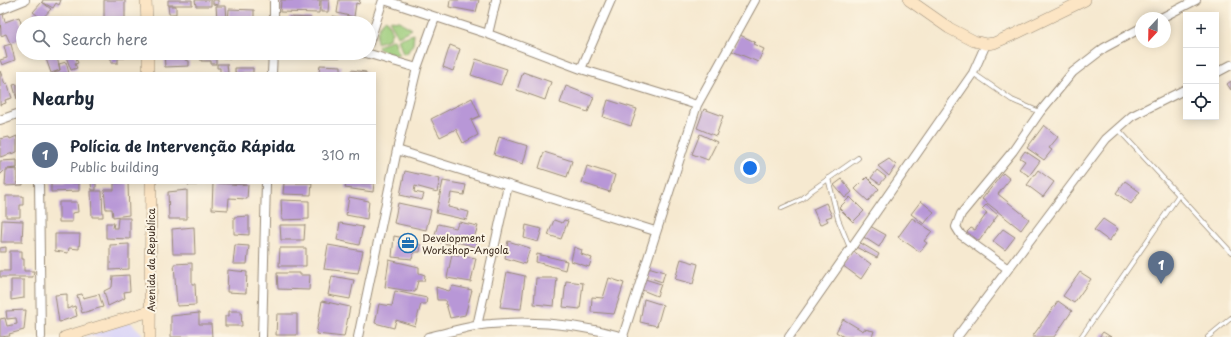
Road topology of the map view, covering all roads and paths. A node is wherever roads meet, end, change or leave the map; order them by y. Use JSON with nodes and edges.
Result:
{"nodes":[{"id":1,"x":25,"y":0,"type":"edge"},
{"id":2,"x":146,"y":0,"type":"edge"},
{"id":3,"x":274,"y":0,"type":"edge"},
{"id":4,"x":384,"y":0,"type":"edge"},
{"id":5,"x":496,"y":0,"type":"edge"},
{"id":6,"x":611,"y":0,"type":"edge"},
{"id":7,"x":755,"y":0,"type":"edge"},
{"id":8,"x":909,"y":0,"type":"edge"},
{"id":9,"x":1085,"y":0,"type":"edge"},
{"id":10,"x":1196,"y":0,"type":"edge"},
{"id":11,"x":0,"y":10,"type":"edge"},
{"id":12,"x":1171,"y":13,"type":"edge"},
{"id":13,"x":147,"y":16,"type":"edge"},
{"id":14,"x":274,"y":16,"type":"edge"},
{"id":15,"x":435,"y":18,"type":"junction"},
{"id":16,"x":376,"y":23,"type":"edge"},
{"id":17,"x":1135,"y":31,"type":"edge"},
{"id":18,"x":488,"y":34,"type":"junction"},
{"id":19,"x":986,"y":44,"type":"junction"},
{"id":20,"x":376,"y":56,"type":"edge"},
{"id":21,"x":148,"y":60,"type":"edge"},
{"id":22,"x":273,"y":60,"type":"edge"},
{"id":23,"x":1231,"y":65,"type":"edge"},
{"id":24,"x":416,"y":68,"type":"junction"},
{"id":25,"x":581,"y":69,"type":"junction"},
{"id":26,"x":1219,"y":71,"type":"edge"},
{"id":27,"x":148,"y":72,"type":"edge"},
{"id":28,"x":272,"y":72,"type":"edge"},
{"id":29,"x":972,"y":73,"type":"junction"},
{"id":30,"x":1183,"y":90,"type":"edge"},
{"id":31,"x":697,"y":105,"type":"junction"},
{"id":32,"x":1040,"y":112,"type":"junction"},
{"id":33,"x":16,"y":114,"type":"edge"},
{"id":34,"x":0,"y":120,"type":"edge"},
{"id":35,"x":1117,"y":128,"type":"junction"},
{"id":36,"x":397,"y":150,"type":"junction"},
{"id":37,"x":858,"y":158,"type":"dead end"},
{"id":38,"x":828,"y":178,"type":"junction"},
{"id":39,"x":39,"y":184,"type":"edge"},
{"id":40,"x":151,"y":184,"type":"edge"},
{"id":41,"x":266,"y":184,"type":"edge"},
{"id":42,"x":508,"y":185,"type":"junction"},
{"id":43,"x":1178,"y":196,"type":"junction"},
{"id":44,"x":782,"y":208,"type":"dead end"},
{"id":45,"x":655,"y":231,"type":"junction"},
{"id":46,"x":850,"y":248,"type":"junction"},
{"id":47,"x":1231,"y":252,"type":"edge"},
{"id":48,"x":1008,"y":269,"type":"junction"},
{"id":49,"x":150,"y":311,"type":"junction"},
{"id":50,"x":1231,"y":318,"type":"edge"},
{"id":51,"x":477,"y":326,"type":"junction"},
{"id":52,"x":41,"y":337,"type":"edge"},
{"id":53,"x":64,"y":337,"type":"edge"},
{"id":54,"x":150,"y":337,"type":"edge"},
{"id":55,"x":262,"y":337,"type":"edge"},
{"id":56,"x":358,"y":337,"type":"edge"},
{"id":57,"x":428,"y":337,"type":"edge"},
{"id":58,"x":623,"y":337,"type":"edge"},
{"id":59,"x":789,"y":337,"type":"edge"},
{"id":60,"x":957,"y":337,"type":"edge"},
{"id":61,"x":1081,"y":337,"type":"edge"},
{"id":62,"x":1208,"y":337,"type":"edge"}],
"edges":[{"from":1,"to":11,"type":"street"},
{"from":2,"to":13,"type":"street"},
{"from":3,"to":14,"type":"street"},
{"from":4,"to":15,"type":"street"},
{"from":4,"to":16,"type":"street"},
{"from":5,"to":18,"type":"street"},
{"from":6,"to":25,"type":"street"},
{"from":7,"to":31,"type":"street"},
{"from":8,"to":19,"type":"street"},
{"from":9,"to":19,"type":"street"},
{"from":10,"to":12,"type":"street"},
{"from":15,"to":18,"type":"street"},
{"from":15,"to":24,"type":"street"},
{"from":17,"to":32,"type":"street"},
{"from":18,"to":25,"type":"street"},
{"from":19,"to":29,"type":"street"},
{"from":20,"to":24,"type":"street"},
{"from":21,"to":27,"type":"street"},
{"from":22,"to":28,"type":"street"},
{"from":23,"to":26,"type":"street"},
{"from":24,"to":36,"type":"street"},
{"from":25,"to":31,"type":"street"},
{"from":29,"to":32,"type":"lane"},
{"from":29,"to":46,"type":"street"},
{"from":30,"to":35,"type":"street"},
{"from":31,"to":45,"type":"street"},
{"from":32,"to":48,"type":"street"},
{"from":33,"to":34,"type":"street"},
{"from":35,"to":43,"type":"lane"},
{"from":35,"to":48,"type":"street"},
{"from":36,"to":42,"type":"street"},
{"from":36,"to":56,"type":"street"},
{"from":37,"to":38,"type":"lane"},
{"from":38,"to":44,"type":"lane"},
{"from":38,"to":46,"type":"lane"},
{"from":39,"to":52,"type":"street"},
{"from":40,"to":49,"type":"street","name":"Avenida da Republica"},
{"from":41,"to":55,"type":"street"},
{"from":42,"to":45,"type":"street"},
{"from":42,"to":51,"type":"street"},
{"from":43,"to":47,"type":"lane"},
{"from":43,"to":61,"type":"lane"},
{"from":45,"to":58,"type":"street"},
{"from":46,"to":59,"type":"street"},
{"from":48,"to":60,"type":"street"},
{"from":49,"to":53,"type":"street"},
{"from":49,"to":54,"type":"street","name":"Avenida da Republica"},
{"from":50,"to":62,"type":"lane"},
{"from":51,"to":57,"type":"street"},
{"from":51,"to":58,"type":"street"}]}
